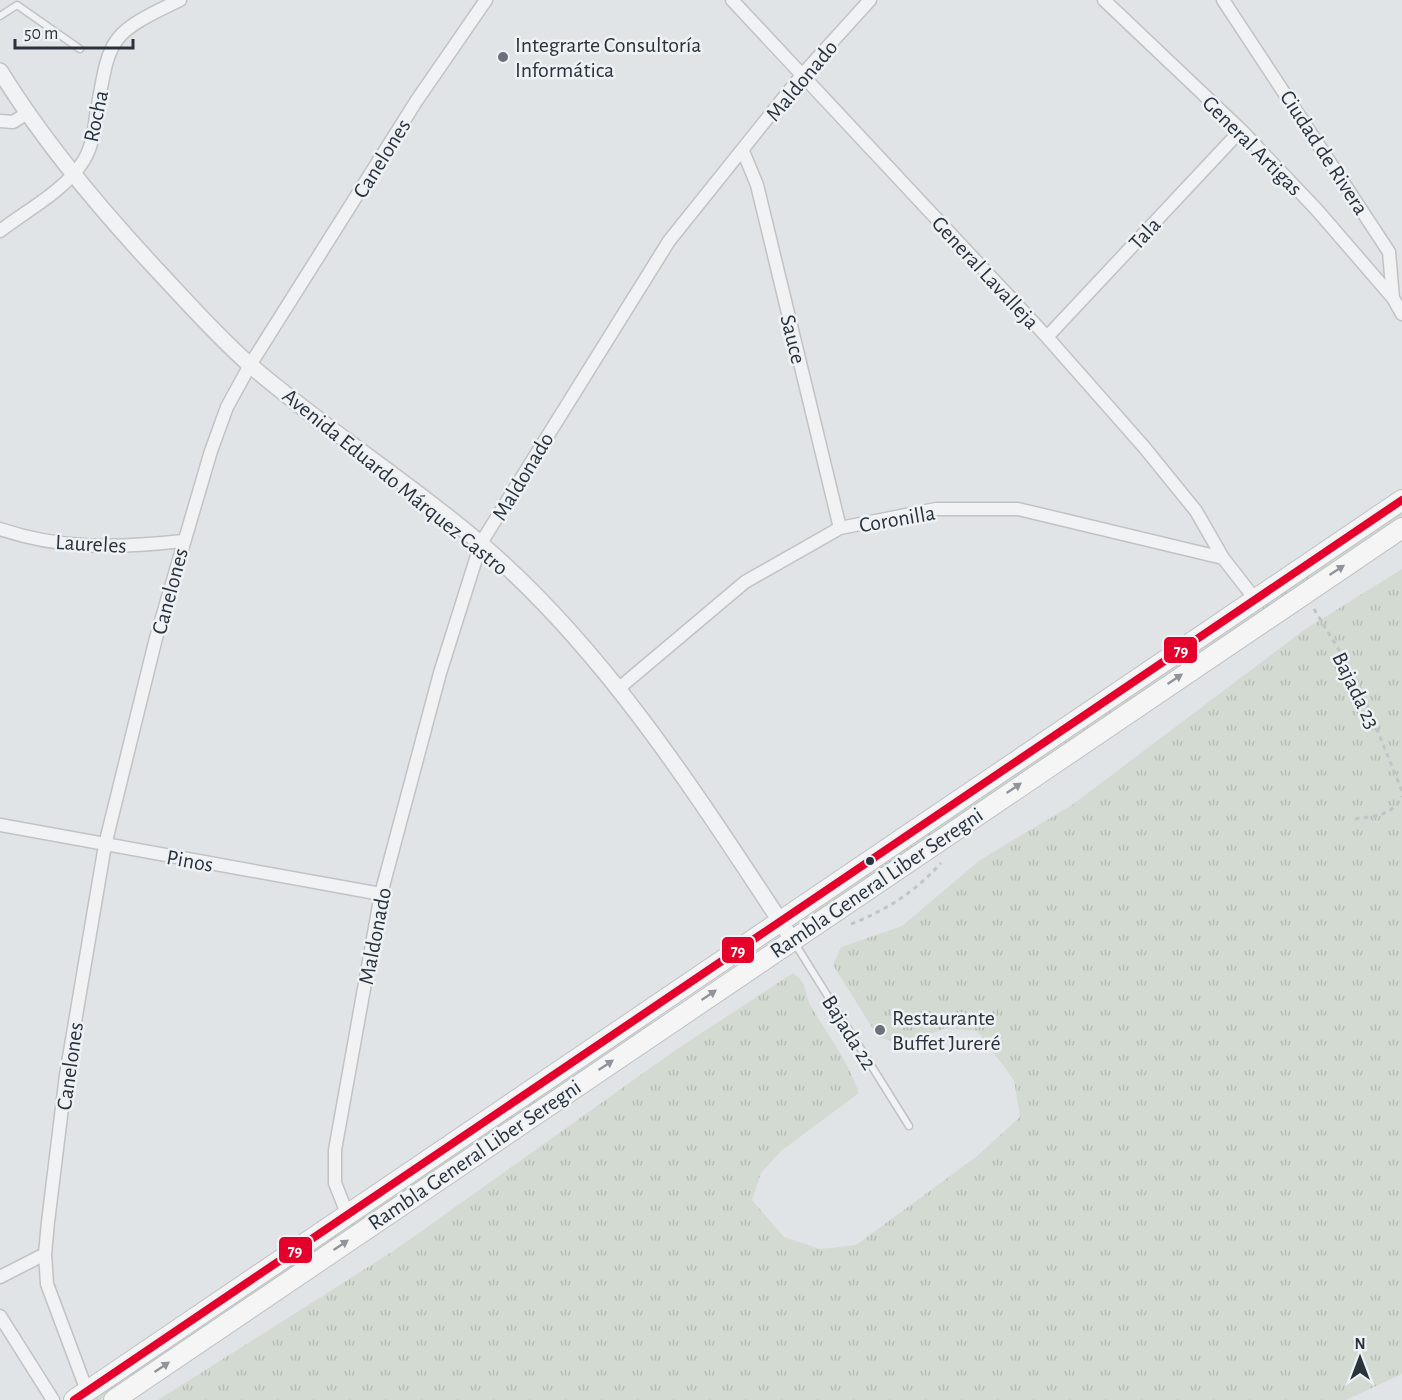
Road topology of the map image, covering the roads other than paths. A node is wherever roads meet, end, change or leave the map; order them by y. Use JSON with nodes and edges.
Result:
{"nodes":[{"id":1,"x":180,"y":0,"type":"edge"},
{"id":2,"x":486,"y":0,"type":"edge"},
{"id":3,"x":732,"y":0,"type":"edge"},
{"id":4,"x":870,"y":0,"type":"edge"},
{"id":5,"x":1104,"y":0,"type":"edge"},
{"id":6,"x":1223,"y":0,"type":"edge"},
{"id":7,"x":16,"y":3,"type":"edge"},
{"id":8,"x":0,"y":16,"type":"edge"},
{"id":9,"x":80,"y":49,"type":"dead end"},
{"id":10,"x":0,"y":71,"type":"edge"},
{"id":11,"x":802,"y":75,"type":"junction"},
{"id":12,"x":26,"y":114,"type":"junction"},
{"id":13,"x":0,"y":121,"type":"edge"},
{"id":14,"x":1241,"y":130,"type":"junction"},
{"id":15,"x":743,"y":151,"type":"junction"},
{"id":16,"x":73,"y":175,"type":"junction"},
{"id":17,"x":0,"y":231,"type":"edge"},
{"id":18,"x":1393,"y":298,"type":"junction"},
{"id":19,"x":1402,"y":314,"type":"edge"},
{"id":20,"x":1047,"y":337,"type":"junction"},
{"id":21,"x":250,"y":365,"type":"junction"},
{"id":22,"x":1402,"y":500,"type":"edge"},
{"id":23,"x":840,"y":528,"type":"junction"},
{"id":24,"x":1402,"y":528,"type":"edge"},
{"id":25,"x":0,"y":529,"type":"edge"},
{"id":26,"x":183,"y":541,"type":"junction"},
{"id":27,"x":481,"y":543,"type":"junction"},
{"id":28,"x":1223,"y":558,"type":"junction"},
{"id":29,"x":1255,"y":599,"type":"junction"},
{"id":30,"x":618,"y":689,"type":"junction"},
{"id":31,"x":0,"y":825,"type":"edge"},
{"id":32,"x":105,"y":845,"type":"junction"},
{"id":33,"x":381,"y":894,"type":"junction"},
{"id":34,"x":780,"y":921,"type":"junction"},
{"id":35,"x":792,"y":939,"type":"junction"},
{"id":36,"x":909,"y":1126,"type":"dead end"},
{"id":37,"x":348,"y":1216,"type":"junction"},
{"id":38,"x":45,"y":1254,"type":"junction"},
{"id":39,"x":0,"y":1277,"type":"edge"},
{"id":40,"x":0,"y":1316,"type":"edge"},
{"id":41,"x":80,"y":1395,"type":"edge"},
{"id":42,"x":52,"y":1400,"type":"edge"},
{"id":43,"x":114,"y":1400,"type":"edge"}],
"edges":[{"from":1,"to":16,"type":"street","name":"Rocha"},
{"from":2,"to":21,"type":"street","name":"Canelones"},
{"from":3,"to":11,"type":"street","name":"General Lavalleja"},
{"from":4,"to":11,"type":"street","name":"Maldonado"},
{"from":5,"to":14,"type":"street","name":"General Artigas"},
{"from":6,"to":18,"type":"street","name":"Ciudad de Rivera"},
{"from":7,"to":8,"type":"lane"},
{"from":7,"to":9,"type":"lane"},
{"from":10,"to":12,"type":"street","name":"Avenida Eduardo Márquez Castro"},
{"from":11,"to":15,"type":"street","name":"Maldonado"},
{"from":11,"to":20,"type":"street","name":"General Lavalleja"},
{"from":12,"to":13,"type":"street"},
{"from":12,"to":16,"type":"street","name":"Avenida Eduardo Márquez Castro"},
{"from":14,"to":18,"type":"street","name":"General Artigas"},
{"from":14,"to":20,"type":"street","name":"Tala"},
{"from":15,"to":23,"type":"street","name":"Sauce"},
{"from":15,"to":27,"type":"street","name":"Maldonado"},
{"from":16,"to":17,"type":"street","name":"Rocha"},
{"from":16,"to":21,"type":"street","name":"Avenida Eduardo Márquez Castro"},
{"from":18,"to":19,"type":"street","name":"Ciudad de Rivera"},
{"from":20,"to":28,"type":"street","name":"General Lavalleja"},
{"from":21,"to":26,"type":"street","name":"Canelones"},
{"from":21,"to":27,"type":"street","name":"Avenida Eduardo Márquez Castro"},
{"from":22,"to":29,"type":"main road","name":"Rambla General Liber Seregni"},
{"from":23,"to":28,"type":"street","name":"Coronilla"},
{"from":23,"to":30,"type":"street","name":"Coronilla"},
{"from":35,"to":24,"type":"main road","name":"Rambla General Liber Seregni","one_way":true},
{"from":25,"to":26,"type":"street","name":"Laureles"},
{"from":26,"to":32,"type":"street","name":"Canelones"},
{"from":27,"to":30,"type":"street","name":"Avenida Eduardo Márquez Castro"},
{"from":27,"to":33,"type":"street","name":"Maldonado"},
{"from":28,"to":29,"type":"street","name":"General Lavalleja"},
{"from":29,"to":34,"type":"main road","name":"Rambla General Liber Seregni"},
{"from":30,"to":34,"type":"street","name":"Avenida Eduardo Márquez Castro"},
{"from":31,"to":32,"type":"street","name":"Pinos"},
{"from":32,"to":33,"type":"street","name":"Pinos"},
{"from":32,"to":38,"type":"street","name":"Canelones"},
{"from":33,"to":37,"type":"street","name":"Maldonado"},
{"from":34,"to":35,"type":"street","name":"Avenida Eduardo Márquez Castro"},
{"from":34,"to":37,"type":"main road","name":"Rambla General Liber Seregni"},
{"from":35,"to":36,"type":"lane","name":"Bajada 22"},
{"from":43,"to":35,"type":"main road","name":"Rambla General Liber Seregni","one_way":true},
{"from":37,"to":41,"type":"main road","name":"Rambla General Liber Seregni"},
{"from":38,"to":39,"type":"street"},
{"from":38,"to":41,"type":"street","name":"Canelones"},
{"from":40,"to":42,"type":"street"}]}
